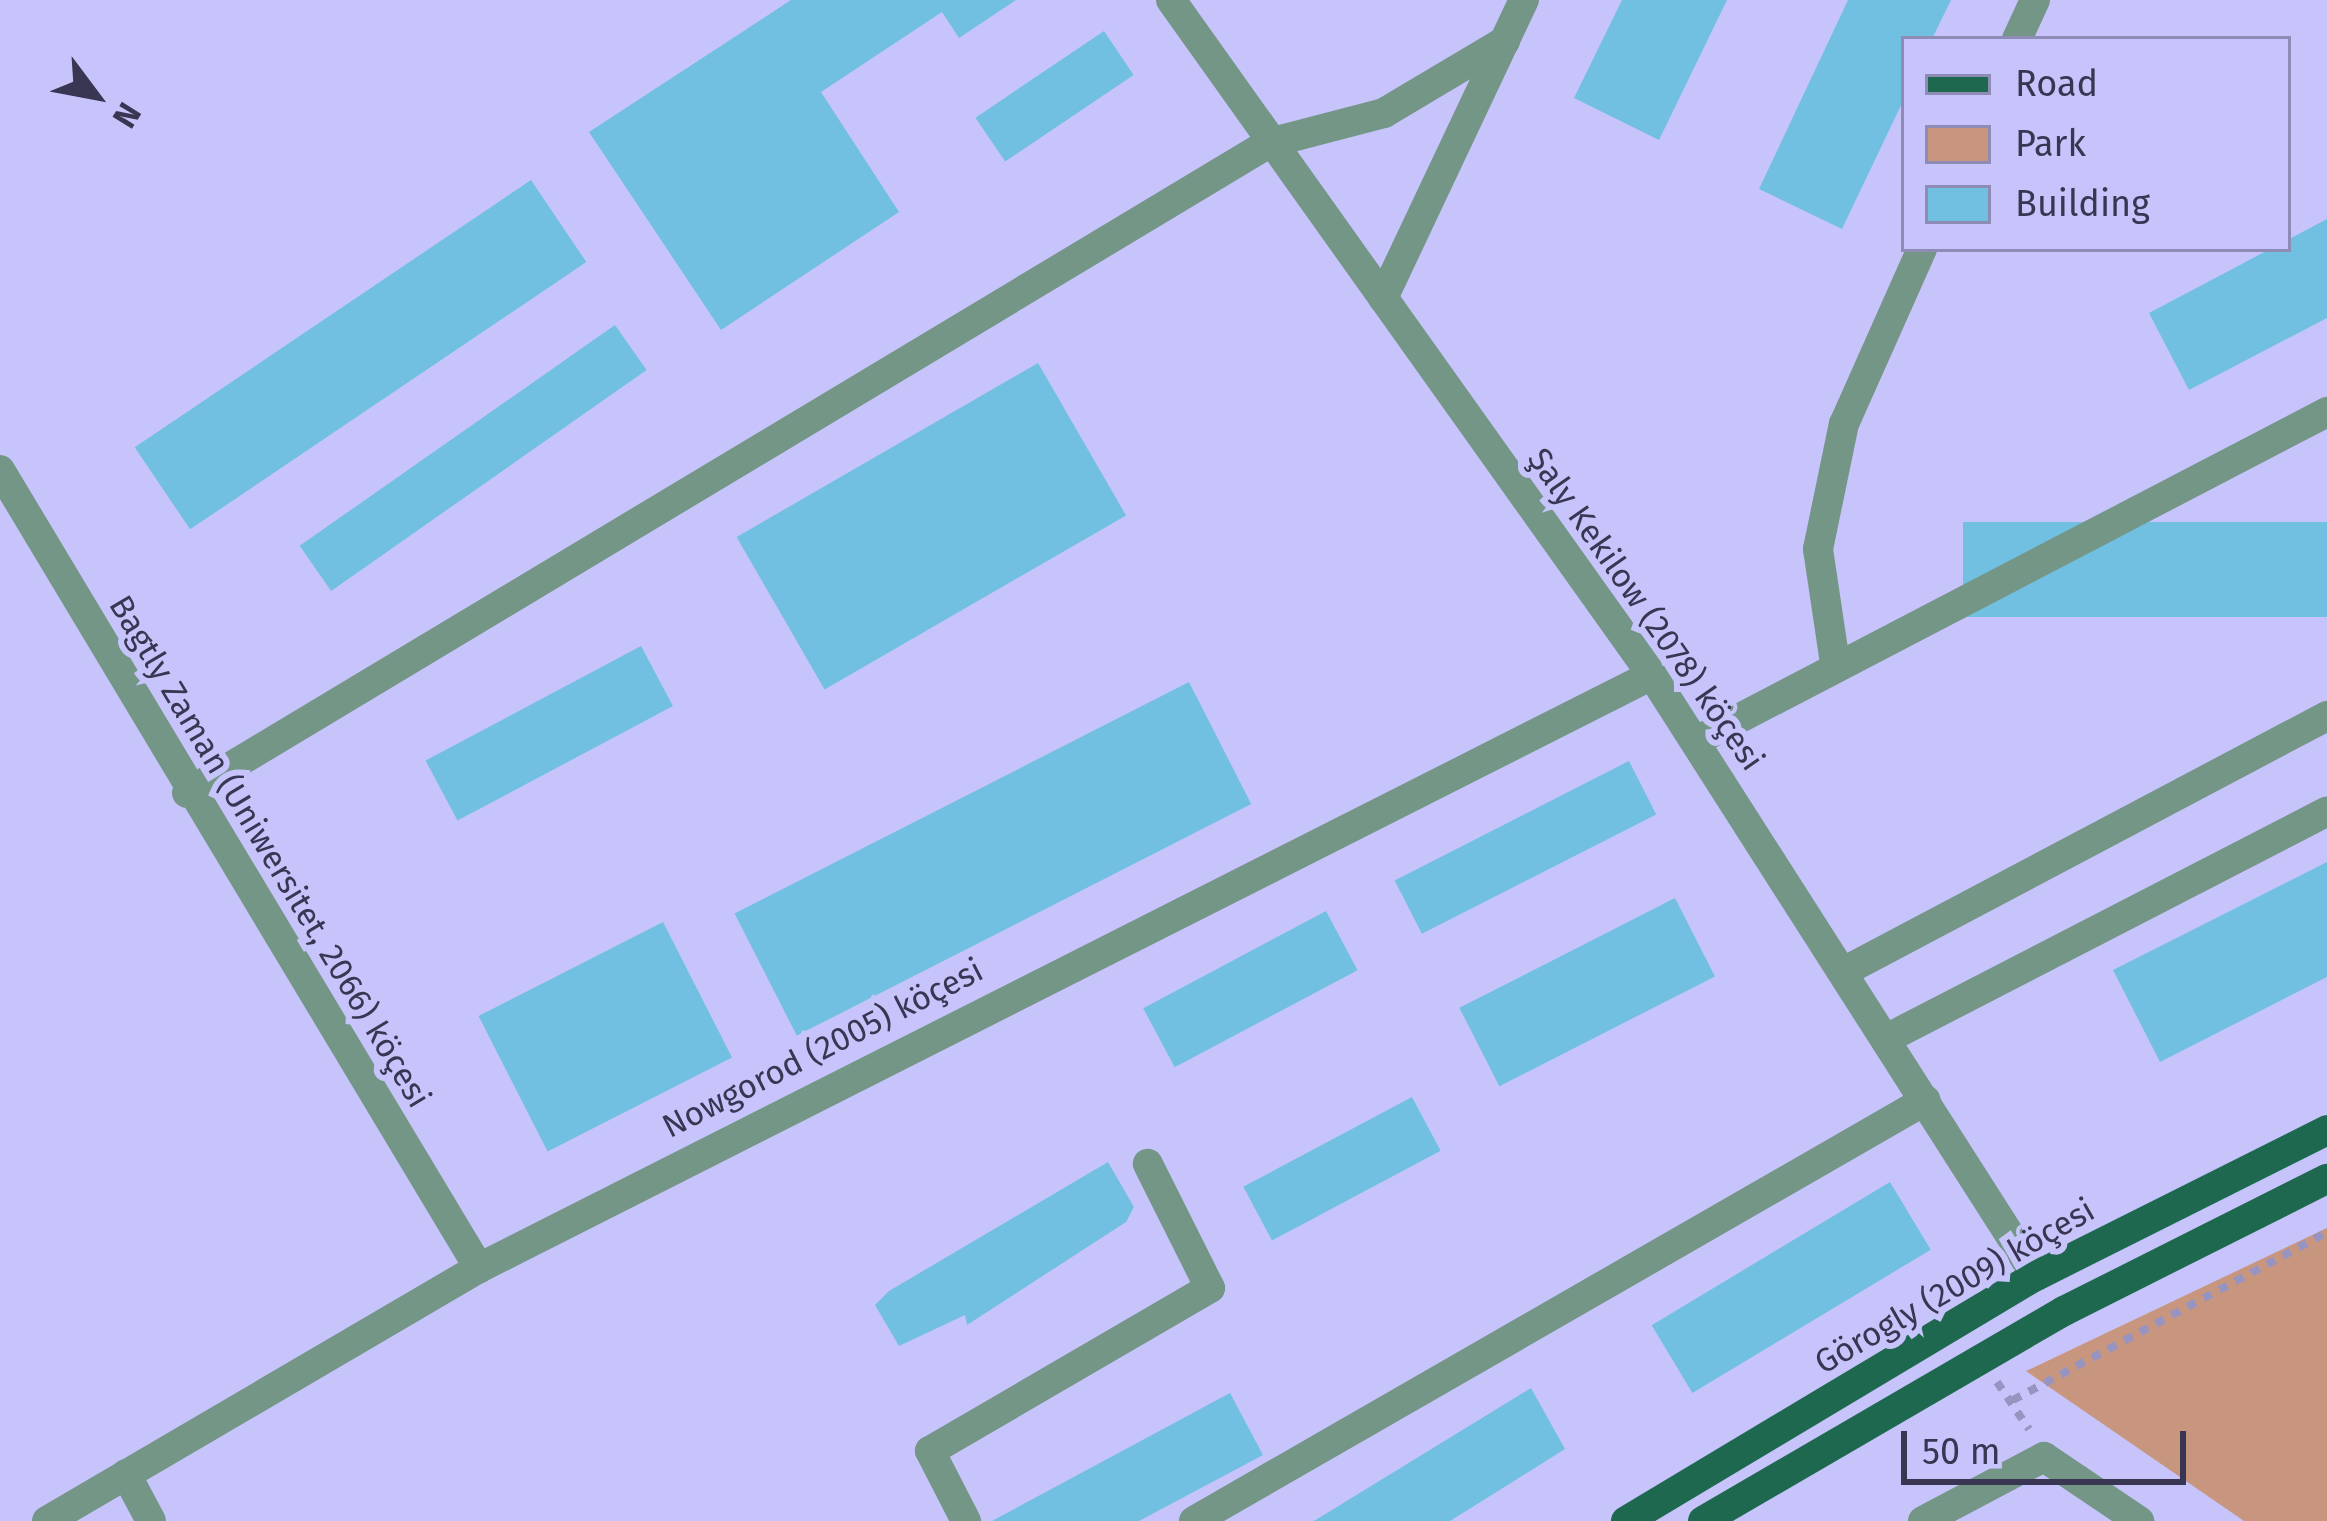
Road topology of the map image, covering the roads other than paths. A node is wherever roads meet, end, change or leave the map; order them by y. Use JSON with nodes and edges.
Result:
{"nodes":[{"id":1,"x":1172,"y":0,"type":"edge"},
{"id":2,"x":1525,"y":0,"type":"edge"},
{"id":3,"x":2035,"y":0,"type":"edge"},
{"id":4,"x":2018,"y":36,"type":"edge"},
{"id":5,"x":1505,"y":41,"type":"junction"},
{"id":6,"x":1269,"y":143,"type":"junction"},
{"id":7,"x":1921,"y":252,"type":"edge"},
{"id":8,"x":1383,"y":298,"type":"junction"},
{"id":9,"x":2327,"y":412,"type":"edge"},
{"id":10,"x":0,"y":470,"type":"edge"},
{"id":11,"x":1835,"y":663,"type":"junction"},
{"id":12,"x":1652,"y":676,"type":"junction"},
{"id":13,"x":2327,"y":716,"type":"edge"},
{"id":14,"x":1696,"y":741,"type":"junction"},
{"id":15,"x":187,"y":793,"type":"junction"},
{"id":16,"x":2327,"y":811,"type":"edge"},
{"id":17,"x":1843,"y":972,"type":"junction"},
{"id":18,"x":1886,"y":1039,"type":"junction"},
{"id":19,"x":1926,"y":1100,"type":"junction"},
{"id":20,"x":2327,"y":1130,"type":"edge"},
{"id":21,"x":1148,"y":1164,"type":"dead end"},
{"id":22,"x":2327,"y":1179,"type":"edge"},
{"id":23,"x":479,"y":1268,"type":"junction"},
{"id":24,"x":2036,"y":1276,"type":"junction"},
{"id":25,"x":126,"y":1474,"type":"junction"},
{"id":26,"x":47,"y":1521,"type":"edge"},
{"id":27,"x":151,"y":1521,"type":"edge"},
{"id":28,"x":966,"y":1521,"type":"edge"},
{"id":29,"x":1194,"y":1521,"type":"edge"},
{"id":30,"x":1626,"y":1521,"type":"edge"},
{"id":31,"x":1703,"y":1521,"type":"edge"},
{"id":32,"x":1923,"y":1521,"type":"edge"},
{"id":33,"x":2139,"y":1521,"type":"edge"}],
"edges":[{"from":1,"to":6,"type":"street","name":"Şaly Kekilow (2078) köçesi"},
{"from":2,"to":5,"type":"street"},
{"from":3,"to":4,"type":"street"},
{"from":5,"to":6,"type":"street"},
{"from":5,"to":8,"type":"street"},
{"from":6,"to":8,"type":"street","name":"Şaly Kekilow (2078) köçesi"},
{"from":6,"to":15,"type":"street"},
{"from":7,"to":11,"type":"street"},
{"from":8,"to":12,"type":"street","name":"Şaly Kekilow (2078) köçesi"},
{"from":9,"to":11,"type":"street"},
{"from":10,"to":15,"type":"street","name":"Bagtly Zaman (Uniwersitet, 2066) köçesi"},
{"from":11,"to":14,"type":"street"},
{"from":12,"to":14,"type":"street","name":"Şaly Kekilow (2078) köçesi"},
{"from":12,"to":23,"type":"street","name":"Nowgorod (2005) köçesi"},
{"from":13,"to":17,"type":"street"},
{"from":14,"to":17,"type":"street","name":"Şaly Kekilow (2078) köçesi"},
{"from":15,"to":23,"type":"street","name":"Bagtly Zaman (Uniwersitet, 2066) köçesi"},
{"from":16,"to":18,"type":"street"},
{"from":17,"to":18,"type":"street","name":"Şaly Kekilow (2078) köçesi"},
{"from":18,"to":19,"type":"street","name":"Şaly Kekilow (2078) köçesi"},
{"from":19,"to":24,"type":"street","name":"Şaly Kekilow (2078) köçesi"},
{"from":19,"to":29,"type":"street"},
{"from":20,"to":24,"type":"main road","name":"Görogly (2009) köçesi"},
{"from":21,"to":28,"type":"street"},
{"from":22,"to":31,"type":"main road"},
{"from":23,"to":25,"type":"street","name":"Nowgorod (2005) köçesi"},
{"from":24,"to":30,"type":"main road","name":"Görogly (2009) köçesi"},
{"from":25,"to":26,"type":"street","name":"Nowgorod (2005) köçesi"},
{"from":25,"to":27,"type":"street"},
{"from":32,"to":33,"type":"street"}]}
